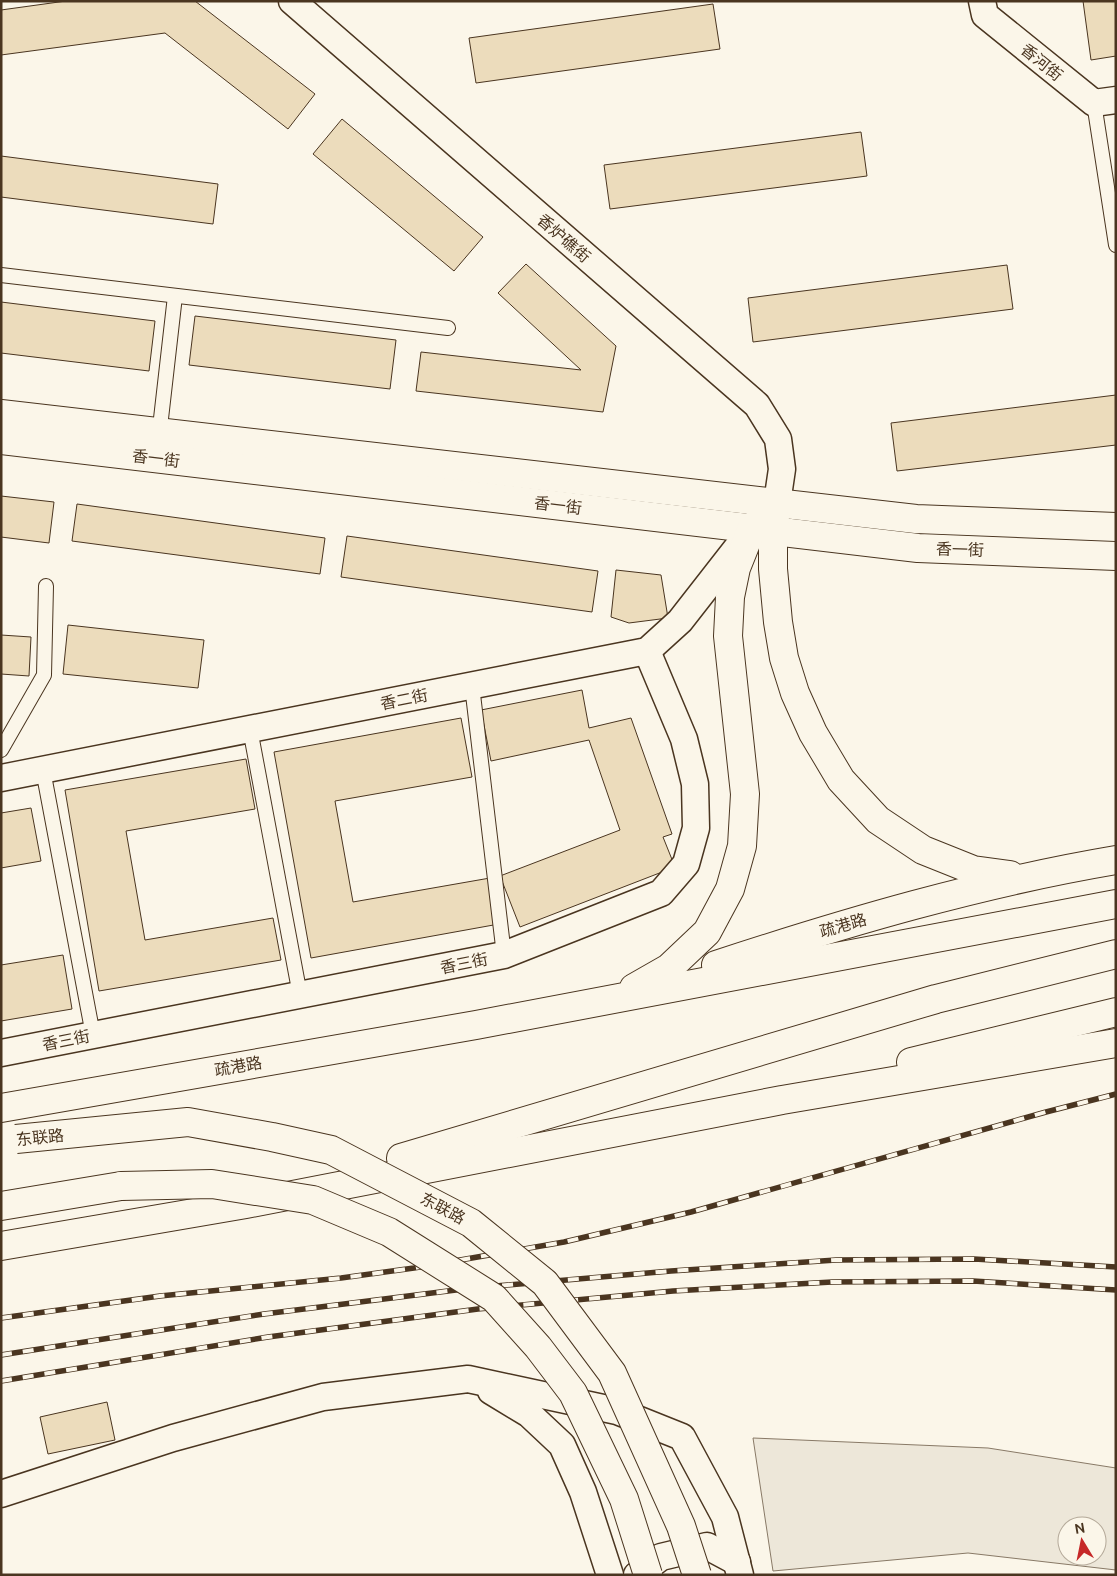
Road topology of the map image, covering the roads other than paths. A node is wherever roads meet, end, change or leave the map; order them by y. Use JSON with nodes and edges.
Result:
{"nodes":[{"id":1,"x":292,"y":1,"type":"edge"},
{"id":2,"x":982,"y":1,"type":"edge"},
{"id":3,"x":1105,"y":101,"type":"edge"},
{"id":4,"x":1116,"y":245,"type":"edge"},
{"id":5,"x":1,"y":275,"type":"edge"},
{"id":6,"x":176,"y":296,"type":"junction"},
{"id":7,"x":448,"y":328,"type":"dead end"},
{"id":8,"x":1,"y":414,"type":"edge"},
{"id":9,"x":1,"y":440,"type":"edge"},
{"id":10,"x":158,"y":445,"type":"junction"},
{"id":11,"x":777,"y":503,"type":"junction"},
{"id":12,"x":1116,"y":526,"type":"edge"},
{"id":13,"x":762,"y":529,"type":"junction"},
{"id":14,"x":1116,"y":556,"type":"edge"},
{"id":15,"x":46,"y":586,"type":"dead end"},
{"id":16,"x":647,"y":651,"type":"junction"},
{"id":17,"x":472,"y":686,"type":"junction"},
{"id":18,"x":250,"y":729,"type":"junction"},
{"id":19,"x":1,"y":750,"type":"edge"},
{"id":20,"x":43,"y":770,"type":"junction"},
{"id":21,"x":1,"y":778,"type":"edge"},
{"id":22,"x":1116,"y":860,"type":"edge"},
{"id":23,"x":1029,"y":877,"type":"junction"},
{"id":24,"x":1116,"y":904,"type":"edge"},
{"id":25,"x":1116,"y":954,"type":"edge"},
{"id":26,"x":504,"y":955,"type":"junction"},
{"id":27,"x":300,"y":995,"type":"junction"},
{"id":28,"x":615,"y":998,"type":"junction"},
{"id":29,"x":1116,"y":1012,"type":"edge"},
{"id":30,"x":93,"y":1035,"type":"junction"},
{"id":31,"x":1116,"y":1043,"type":"edge"},
{"id":32,"x":1,"y":1053,"type":"edge"},
{"id":33,"x":782,"y":1100,"type":"junction"},
{"id":34,"x":1,"y":1108,"type":"edge"},
{"id":35,"x":1,"y":1142,"type":"edge"},
{"id":36,"x":121,"y":1186,"type":"junction"},
{"id":37,"x":1,"y":1194,"type":"edge"},
{"id":38,"x":246,"y":1204,"type":"junction"},
{"id":39,"x":1,"y":1206,"type":"edge"},
{"id":40,"x":1,"y":1246,"type":"edge"},
{"id":41,"x":468,"y":1379,"type":"junction"},
{"id":42,"x":1,"y":1494,"type":"edge"},
{"id":43,"x":738,"y":1568,"type":"edge"},
{"id":44,"x":610,"y":1575,"type":"edge"},
{"id":45,"x":637,"y":1575,"type":"edge"},
{"id":46,"x":648,"y":1575,"type":"edge"},
{"id":47,"x":697,"y":1575,"type":"edge"}],
"edges":[{"from":1,"to":11,"type":"street","name":"香炉礁街"},
{"from":2,"to":3,"type":"street","name":"香河街"},
{"from":3,"to":4,"type":"lane"},
{"from":5,"to":6,"type":"lane"},
{"from":6,"to":7,"type":"lane"},
{"from":6,"to":10,"type":"lane"},
{"from":8,"to":10,"type":"main road","name":"香一街"},
{"from":9,"to":10,"type":"main road","name":"香一街"},
{"from":10,"to":11,"type":"main road","name":"香一街"},
{"from":10,"to":13,"type":"main road","name":"香一街"},
{"from":11,"to":12,"type":"main road","name":"香一街"},
{"from":11,"to":13,"type":"main road"},
{"from":13,"to":14,"type":"main road","name":"香一街"},
{"from":13,"to":16,"type":"street"},
{"from":13,"to":23,"type":"main road"},
{"from":13,"to":28,"type":"main road"},
{"from":15,"to":19,"type":"lane"},
{"from":16,"to":17,"type":"street","name":"香二街"},
{"from":16,"to":26,"type":"street","name":"香三街"},
{"from":17,"to":18,"type":"street","name":"香二街"},
{"from":17,"to":26,"type":"lane"},
{"from":18,"to":20,"type":"street","name":"香二街"},
{"from":18,"to":27,"type":"lane"},
{"from":20,"to":21,"type":"street","name":"香二街"},
{"from":20,"to":30,"type":"lane"},
{"from":22,"to":23,"type":"main road","name":"疏港路"},
{"from":23,"to":28,"type":"main road","name":"疏港路"},
{"from":24,"to":28,"type":"main road"},
{"from":25,"to":38,"type":"main road"},
{"from":26,"to":27,"type":"street","name":"香三街"},
{"from":27,"to":30,"type":"street","name":"香三街"},
{"from":28,"to":34,"type":"main road","name":"疏港路"},
{"from":29,"to":33,"type":"main road"},
{"from":30,"to":32,"type":"street","name":"香三街"},
{"from":31,"to":33,"type":"main road"},
{"from":33,"to":38,"type":"main road"},
{"from":35,"to":47,"type":"main road","name":"东联路","bridge":true},
{"from":36,"to":37,"type":"main road"},
{"from":36,"to":39,"type":"main road"},
{"from":36,"to":46,"type":"main road","bridge":true},
{"from":38,"to":40,"type":"main road"},
{"from":41,"to":42,"type":"street"},
{"from":41,"to":43,"type":"street"},
{"from":41,"to":44,"type":"street"},
{"from":43,"to":45,"type":"street"}]}
